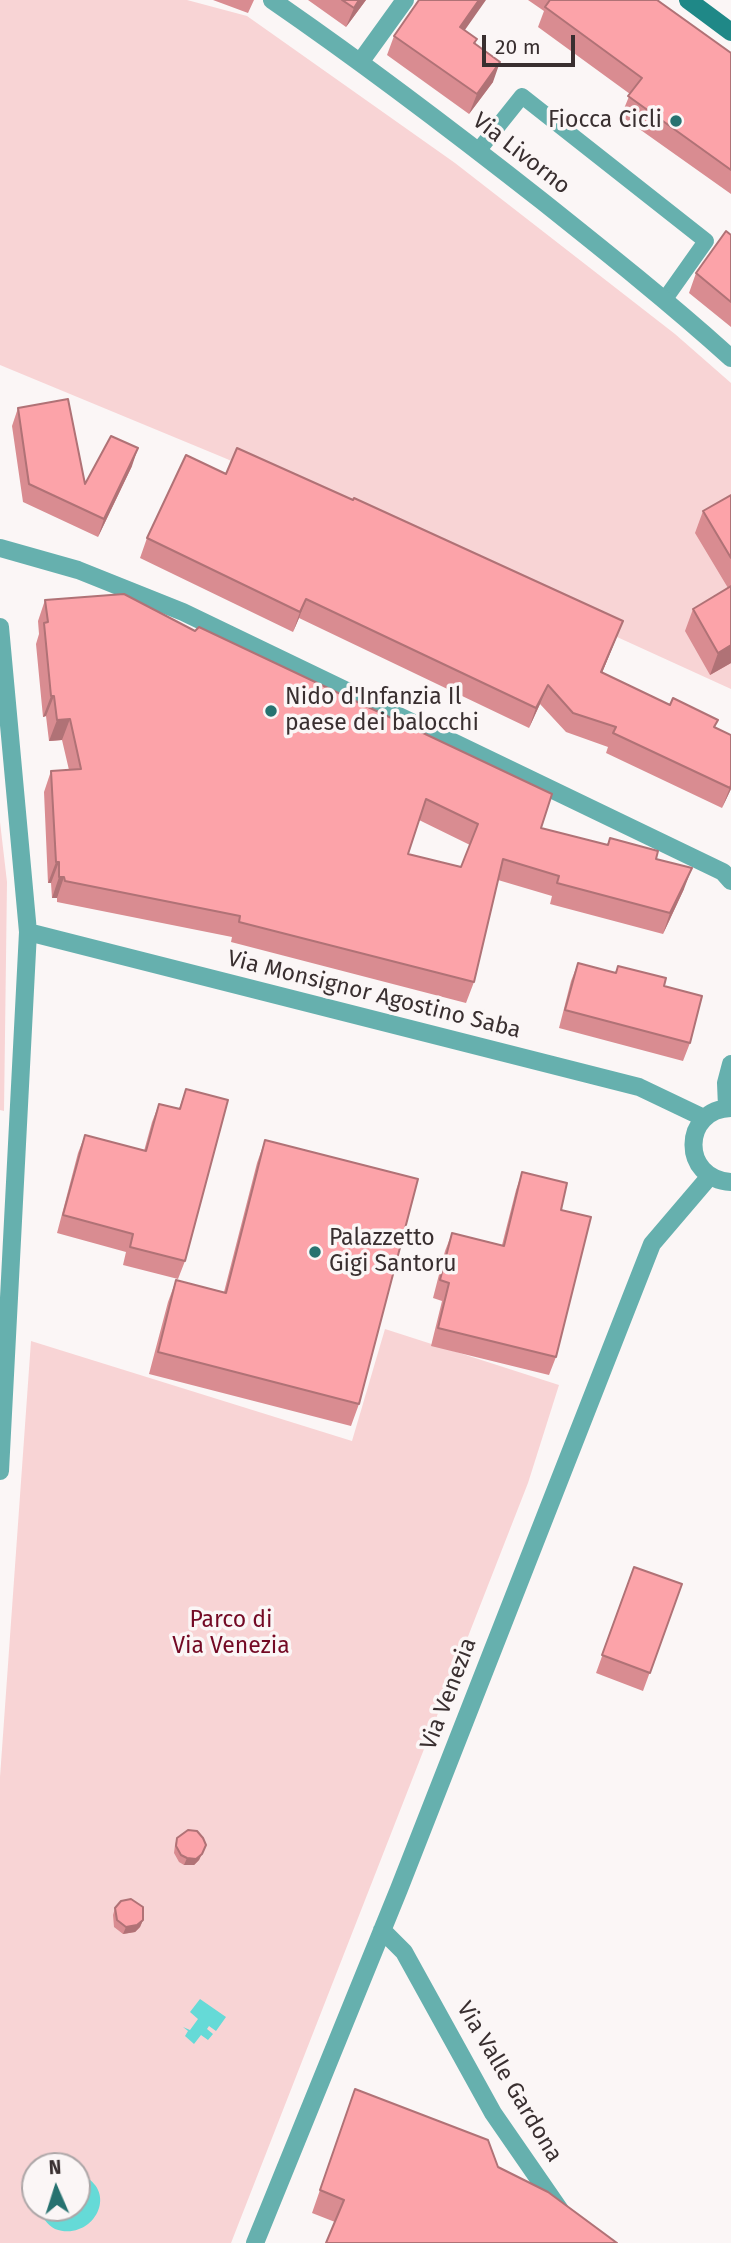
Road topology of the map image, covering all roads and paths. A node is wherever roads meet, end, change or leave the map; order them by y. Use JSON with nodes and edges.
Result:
{"nodes":[{"id":1,"x":272,"y":0,"type":"edge"},
{"id":2,"x":405,"y":0,"type":"edge"},
{"id":3,"x":688,"y":0,"type":"edge"},
{"id":4,"x":731,"y":32,"type":"edge"},
{"id":5,"x":361,"y":61,"type":"junction"},
{"id":6,"x":478,"y":151,"type":"junction"},
{"id":7,"x":665,"y":299,"type":"junction"},
{"id":8,"x":731,"y":358,"type":"edge"},
{"id":9,"x":0,"y":548,"type":"edge"},
{"id":10,"x":0,"y":627,"type":"edge"},
{"id":11,"x":731,"y":881,"type":"edge"},
{"id":12,"x":28,"y":932,"type":"junction"},
{"id":13,"x":731,"y":1064,"type":"edge"},
{"id":14,"x":729,"y":1107,"type":"edge"},
{"id":15,"x":704,"y":1118,"type":"junction"},
{"id":16,"x":710,"y":1176,"type":"junction"},
{"id":17,"x":731,"y":1182,"type":"edge"},
{"id":18,"x":0,"y":1471,"type":"edge"},
{"id":19,"x":383,"y":1930,"type":"junction"},
{"id":20,"x":570,"y":2217,"type":"edge"},
{"id":21,"x":255,"y":2243,"type":"edge"}],
"edges":[{"from":1,"to":5,"type":"street","name":"Via Livorno"},
{"from":2,"to":5,"type":"street"},
{"from":3,"to":4,"type":"main road"},
{"from":5,"to":6,"type":"street","name":"Via Livorno"},
{"from":6,"to":7,"type":"street","name":"Via Livorno"},
{"from":6,"to":7,"type":"lane"},
{"from":7,"to":8,"type":"street","name":"Via Livorno"},
{"from":9,"to":11,"type":"street"},
{"from":10,"to":12,"type":"street"},
{"from":12,"to":15,"type":"street","name":"Via Monsignor Agostino Saba"},
{"from":12,"to":18,"type":"street"},
{"from":13,"to":14,"type":"street"},
{"from":14,"to":15,"type":"street"},
{"from":15,"to":16,"type":"street"},
{"from":16,"to":17,"type":"street"},
{"from":16,"to":19,"type":"street","name":"Via Venezia"},
{"from":19,"to":20,"type":"street","name":"Via Valle Gardona"},
{"from":19,"to":21,"type":"street","name":"Via Venezia"}]}
